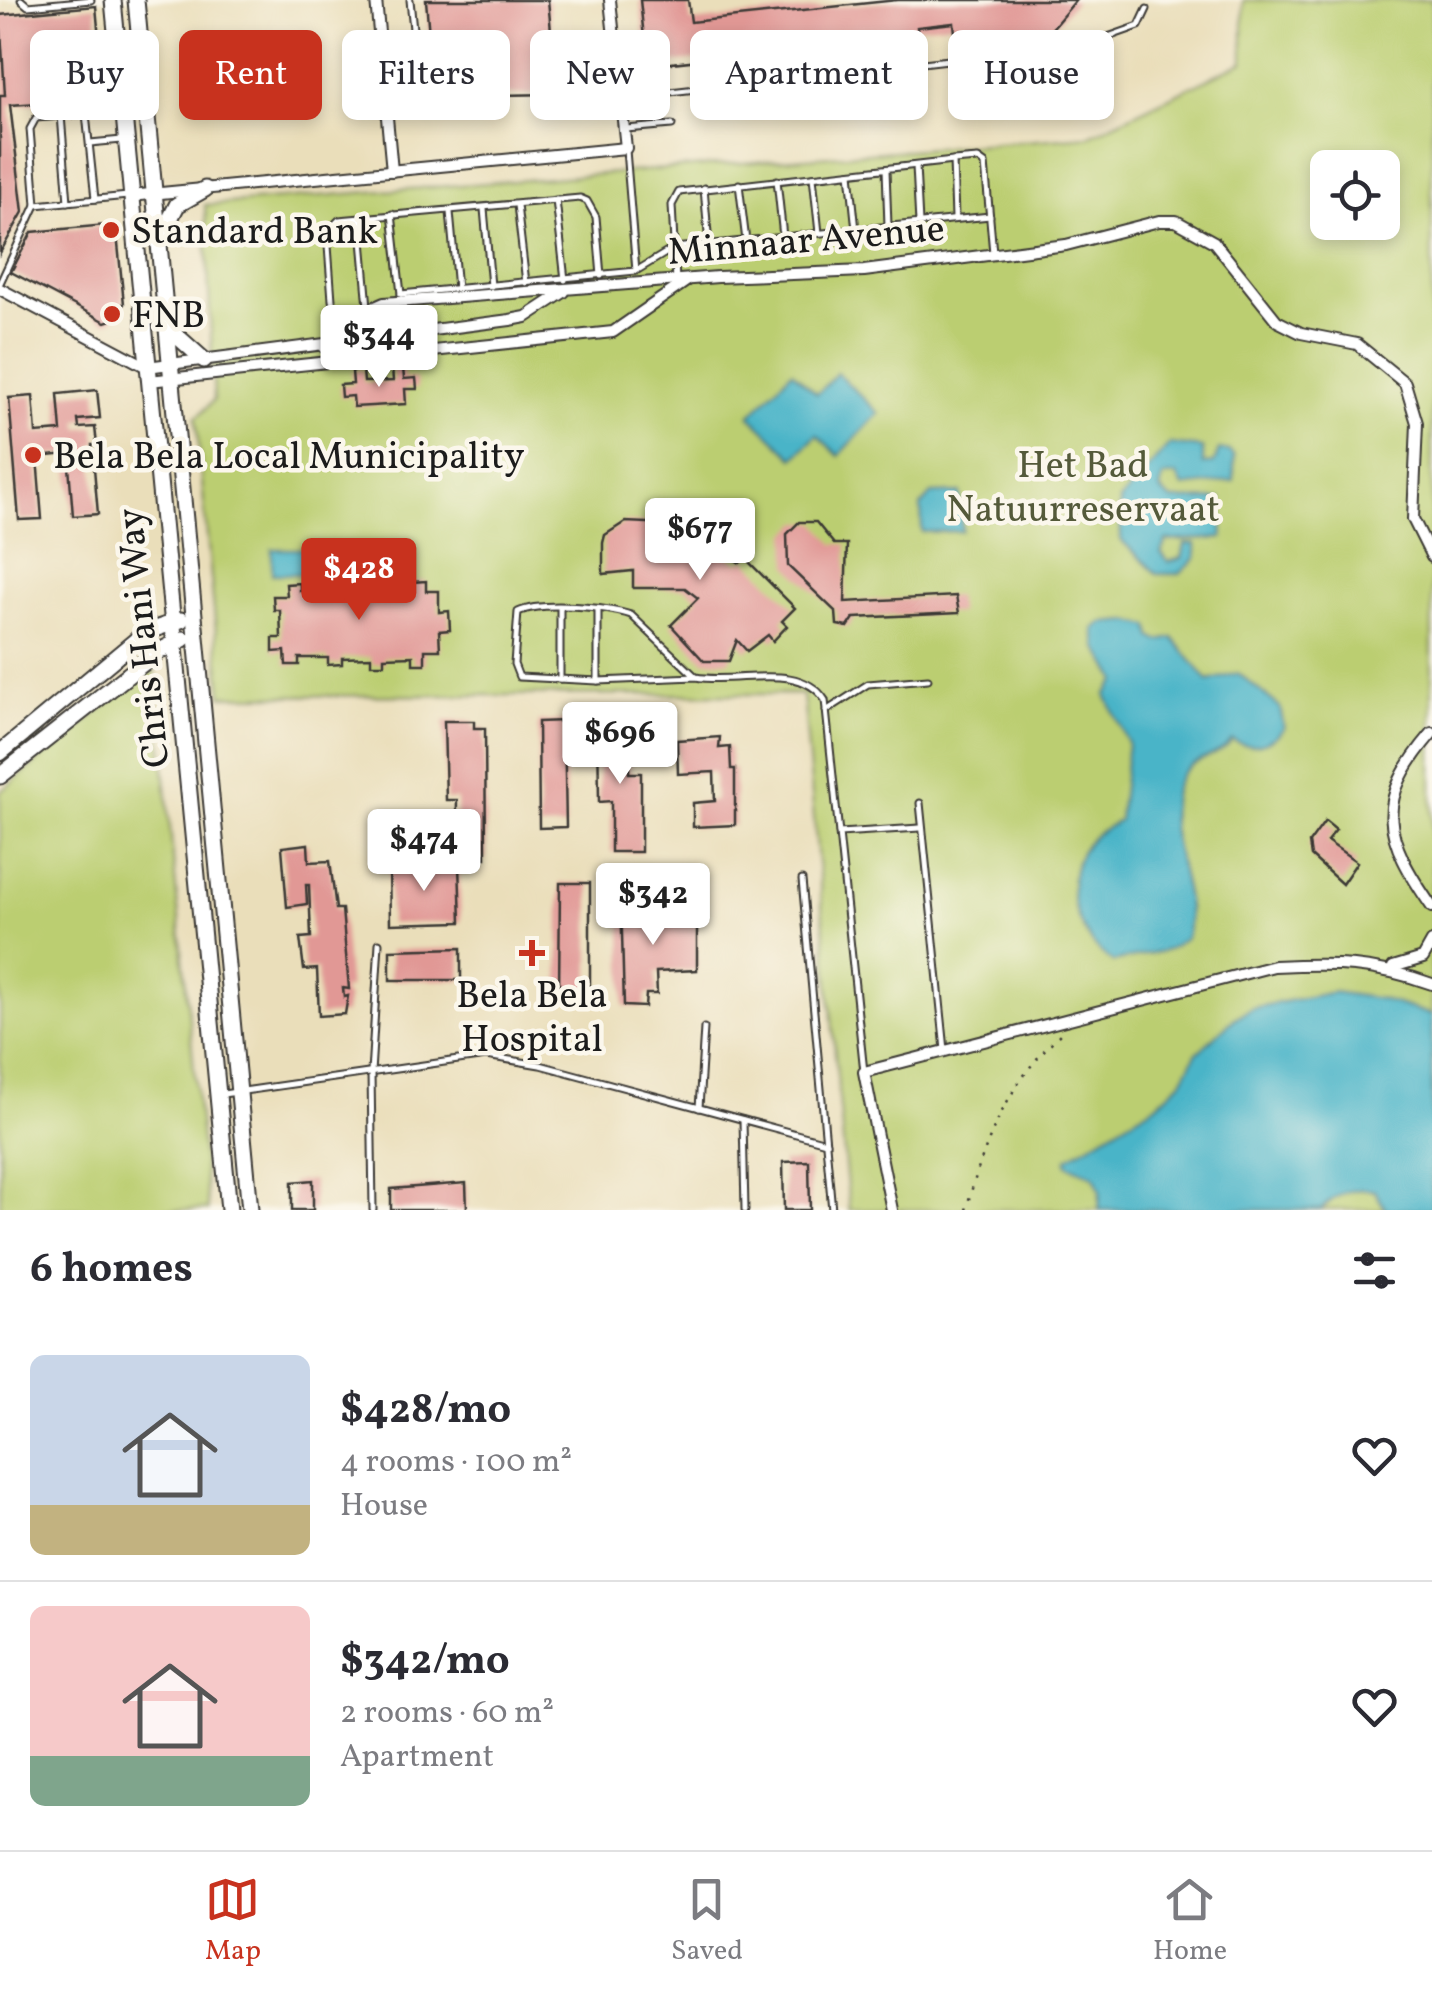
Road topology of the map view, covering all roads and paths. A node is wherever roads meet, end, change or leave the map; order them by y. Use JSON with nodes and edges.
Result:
{"nodes":[{"id":1,"x":21,"y":0,"type":"edge"},
{"id":2,"x":91,"y":0,"type":"edge"},
{"id":3,"x":113,"y":0,"type":"edge"},
{"id":4,"x":136,"y":0,"type":"edge"},
{"id":5,"x":376,"y":0,"type":"edge"},
{"id":6,"x":410,"y":0,"type":"edge"},
{"id":7,"x":610,"y":0,"type":"edge"},
{"id":8,"x":1147,"y":9,"type":"dead end"},
{"id":9,"x":379,"y":30,"type":"edge"},
{"id":10,"x":413,"y":30,"type":"edge"},
{"id":11,"x":613,"y":30,"type":"edge"},
{"id":12,"x":670,"y":92,"type":"edge"},
{"id":13,"x":35,"y":120,"type":"edge"},
{"id":14,"x":61,"y":120,"type":"edge"},
{"id":15,"x":87,"y":120,"type":"edge"},
{"id":16,"x":387,"y":120,"type":"edge"},
{"id":17,"x":622,"y":120,"type":"edge"},
{"id":18,"x":672,"y":124,"type":"dead end"},
{"id":19,"x":623,"y":129,"type":"junction"},
{"id":20,"x":125,"y":140,"type":"junction"},
{"id":21,"x":90,"y":143,"type":"junction"},
{"id":22,"x":626,"y":148,"type":"junction"},
{"id":23,"x":953,"y":162,"type":"junction"},
{"id":24,"x":916,"y":166,"type":"junction"},
{"id":25,"x":886,"y":169,"type":"junction"},
{"id":26,"x":392,"y":171,"type":"junction"},
{"id":27,"x":850,"y":172,"type":"junction"},
{"id":28,"x":813,"y":176,"type":"junction"},
{"id":29,"x":778,"y":180,"type":"junction"},
{"id":30,"x":739,"y":184,"type":"junction"},
{"id":31,"x":704,"y":188,"type":"junction"},
{"id":32,"x":204,"y":189,"type":"junction"},
{"id":33,"x":154,"y":194,"type":"junction"},
{"id":34,"x":130,"y":196,"type":"junction"},
{"id":35,"x":95,"y":199,"type":"junction"},
{"id":36,"x":556,"y":200,"type":"junction"},
{"id":37,"x":68,"y":202,"type":"junction"},
{"id":38,"x":36,"y":205,"type":"junction"},
{"id":39,"x":517,"y":205,"type":"junction"},
{"id":40,"x":484,"y":208,"type":"junction"},
{"id":41,"x":450,"y":211,"type":"junction"},
{"id":42,"x":392,"y":214,"type":"junction"},
{"id":43,"x":990,"y":216,"type":"junction"},
{"id":44,"x":360,"y":218,"type":"junction"},
{"id":45,"x":955,"y":220,"type":"junction"},
{"id":46,"x":918,"y":223,"type":"junction"},
{"id":47,"x":888,"y":226,"type":"junction"},
{"id":48,"x":856,"y":230,"type":"junction"},
{"id":49,"x":819,"y":233,"type":"junction"},
{"id":50,"x":783,"y":237,"type":"junction"},
{"id":51,"x":746,"y":241,"type":"junction"},
{"id":52,"x":710,"y":244,"type":"junction"},
{"id":53,"x":674,"y":248,"type":"junction"},
{"id":54,"x":994,"y":253,"type":"junction"},
{"id":55,"x":160,"y":258,"type":"junction"},
{"id":56,"x":636,"y":271,"type":"junction"},
{"id":57,"x":600,"y":276,"type":"junction"},
{"id":58,"x":689,"y":280,"type":"junction"},
{"id":59,"x":676,"y":281,"type":"junction"},
{"id":60,"x":526,"y":283,"type":"junction"},
{"id":61,"x":567,"y":284,"type":"junction"},
{"id":62,"x":0,"y":286,"type":"edge"},
{"id":63,"x":491,"y":286,"type":"junction"},
{"id":64,"x":457,"y":289,"type":"junction"},
{"id":65,"x":402,"y":298,"type":"junction"},
{"id":66,"x":368,"y":310,"type":"junction"},
{"id":67,"x":168,"y":328,"type":"junction"},
{"id":68,"x":340,"y":334,"type":"junction"},
{"id":69,"x":324,"y":346,"type":"junction"},
{"id":70,"x":204,"y":360,"type":"junction"},
{"id":71,"x":171,"y":371,"type":"junction"},
{"id":72,"x":148,"y":374,"type":"junction"},
{"id":73,"x":1432,"y":557,"type":"edge"},
{"id":74,"x":560,"y":608,"type":"junction"},
{"id":75,"x":598,"y":609,"type":"junction"},
{"id":76,"x":195,"y":617,"type":"junction"},
{"id":77,"x":175,"y":621,"type":"junction"},
{"id":78,"x":196,"y":634,"type":"junction"},
{"id":79,"x":177,"y":641,"type":"junction"},
{"id":80,"x":696,"y":677,"type":"junction"},
{"id":81,"x":560,"y":679,"type":"junction"},
{"id":82,"x":928,"y":679,"type":"dead end"},
{"id":83,"x":598,"y":681,"type":"junction"},
{"id":84,"x":826,"y":712,"type":"junction"},
{"id":85,"x":1432,"y":732,"type":"edge"},
{"id":86,"x":0,"y":752,"type":"edge"},
{"id":87,"x":0,"y":776,"type":"edge"},
{"id":88,"x":920,"y":804,"type":"dead end"},
{"id":89,"x":212,"y":805,"type":"junction"},
{"id":90,"x":191,"y":808,"type":"junction"},
{"id":91,"x":920,"y":828,"type":"junction"},
{"id":92,"x":839,"y":833,"type":"junction"},
{"id":93,"x":802,"y":880,"type":"dead end"},
{"id":94,"x":1432,"y":907,"type":"edge"},
{"id":95,"x":1432,"y":942,"type":"edge"},
{"id":96,"x":379,"y":943,"type":"dead end"},
{"id":97,"x":1387,"y":968,"type":"junction"},
{"id":98,"x":1432,"y":984,"type":"edge"},
{"id":99,"x":1068,"y":1018,"type":"junction"},
{"id":100,"x":704,"y":1028,"type":"dead end"},
{"id":101,"x":945,"y":1050,"type":"junction"},
{"id":102,"x":864,"y":1072,"type":"junction"},
{"id":103,"x":371,"y":1073,"type":"junction"},
{"id":104,"x":239,"y":1092,"type":"junction"},
{"id":105,"x":218,"y":1094,"type":"junction"},
{"id":106,"x":698,"y":1108,"type":"junction"},
{"id":107,"x":743,"y":1120,"type":"junction"},
{"id":108,"x":826,"y":1142,"type":"junction"},
{"id":109,"x":229,"y":1210,"type":"edge"},
{"id":110,"x":250,"y":1210,"type":"edge"},
{"id":111,"x":372,"y":1210,"type":"edge"},
{"id":112,"x":745,"y":1210,"type":"edge"},
{"id":113,"x":832,"y":1210,"type":"edge"},
{"id":114,"x":892,"y":1210,"type":"edge"},
{"id":115,"x":966,"y":1210,"type":"edge"}],
"edges":[{"from":1,"to":2,"type":"lane"},
{"from":3,"to":20,"type":"main road","name":"Chris Hani Way"},
{"from":4,"to":33,"type":"main road","name":"Chris Hani Way"},
{"from":5,"to":9,"type":"street"},
{"from":6,"to":10,"type":"lane"},
{"from":7,"to":11,"type":"street"},
{"from":8,"to":12,"type":"lane"},
{"from":13,"to":38,"type":"lane"},
{"from":14,"to":37,"type":"lane"},
{"from":15,"to":21,"type":"lane"},
{"from":16,"to":26,"type":"street"},
{"from":17,"to":19,"type":"street"},
{"from":18,"to":19,"type":"lane"},
{"from":19,"to":22,"type":"street"},
{"from":20,"to":21,"type":"lane"},
{"from":20,"to":34,"type":"main road","name":"Chris Hani Way"},
{"from":21,"to":35,"type":"lane"},
{"from":22,"to":26,"type":"street"},
{"from":22,"to":56,"type":"lane"},
{"from":23,"to":24,"type":"lane"},
{"from":23,"to":43,"type":"lane"},
{"from":23,"to":45,"type":"lane"},
{"from":24,"to":25,"type":"lane"},
{"from":24,"to":46,"type":"lane"},
{"from":25,"to":27,"type":"lane"},
{"from":25,"to":47,"type":"lane"},
{"from":26,"to":32,"type":"street"},
{"from":27,"to":28,"type":"lane"},
{"from":27,"to":48,"type":"lane"},
{"from":28,"to":29,"type":"lane"},
{"from":28,"to":49,"type":"lane"},
{"from":29,"to":30,"type":"lane"},
{"from":29,"to":50,"type":"lane"},
{"from":30,"to":31,"type":"lane"},
{"from":30,"to":51,"type":"lane"},
{"from":31,"to":52,"type":"lane"},
{"from":31,"to":53,"type":"lane"},
{"from":32,"to":33,"type":"street"},
{"from":32,"to":55,"type":"main road"},
{"from":33,"to":34,"type":"street"},
{"from":33,"to":55,"type":"main road","name":"Chris Hani Way"},
{"from":34,"to":35,"type":"lane"},
{"from":34,"to":72,"type":"main road","name":"Chris Hani Way"},
{"from":35,"to":37,"type":"lane"},
{"from":36,"to":39,"type":"lane"},
{"from":36,"to":57,"type":"lane"},
{"from":36,"to":61,"type":"lane"},
{"from":37,"to":38,"type":"lane"},
{"from":38,"to":62,"type":"lane"},
{"from":39,"to":40,"type":"lane"},
{"from":39,"to":60,"type":"lane"},
{"from":40,"to":41,"type":"lane"},
{"from":40,"to":63,"type":"lane"},
{"from":41,"to":42,"type":"lane"},
{"from":41,"to":64,"type":"lane"},
{"from":42,"to":44,"type":"lane"},
{"from":42,"to":65,"type":"lane"},
{"from":43,"to":45,"type":"lane"},
{"from":43,"to":54,"type":"lane"},
{"from":44,"to":66,"type":"lane"},
{"from":44,"to":68,"type":"lane"},
{"from":45,"to":46,"type":"lane"},
{"from":46,"to":47,"type":"lane"},
{"from":47,"to":48,"type":"lane"},
{"from":48,"to":49,"type":"lane"},
{"from":49,"to":50,"type":"lane"},
{"from":50,"to":51,"type":"lane"},
{"from":51,"to":52,"type":"lane"},
{"from":52,"to":53,"type":"lane"},
{"from":53,"to":56,"type":"lane"},
{"from":53,"to":59,"type":"lane"},
{"from":54,"to":58,"type":"street","name":"Minnaar Avenue"},
{"from":54,"to":73,"type":"street","name":"Minnaar Avenue"},
{"from":55,"to":67,"type":"main road","name":"Chris Hani Way"},
{"from":56,"to":57,"type":"lane"},
{"from":57,"to":61,"type":"lane"},
{"from":58,"to":59,"type":"street","name":"Minnaar Avenue"},
{"from":58,"to":71,"type":"street"},
{"from":59,"to":61,"type":"street","name":"Minnaar Avenue"},
{"from":60,"to":61,"type":"lane"},
{"from":60,"to":63,"type":"lane"},
{"from":61,"to":65,"type":"street","name":"Minnaar Avenue"},
{"from":61,"to":69,"type":"street"},
{"from":62,"to":72,"type":"street"},
{"from":63,"to":64,"type":"lane"},
{"from":64,"to":65,"type":"lane"},
{"from":65,"to":66,"type":"street","name":"Minnaar Avenue"},
{"from":66,"to":68,"type":"street","name":"Minnaar Avenue"},
{"from":67,"to":70,"type":"main road"},
{"from":67,"to":71,"type":"main road","name":"Chris Hani Way"},
{"from":68,"to":69,"type":"street","name":"Minnaar Avenue"},
{"from":69,"to":70,"type":"street"},
{"from":70,"to":71,"type":"street"},
{"from":71,"to":72,"type":"street"},
{"from":71,"to":76,"type":"main road","name":"Chris Hani Way"},
{"from":72,"to":77,"type":"main road","name":"Chris Hani Way"},
{"from":74,"to":75,"type":"lane"},
{"from":74,"to":81,"type":"lane"},
{"from":74,"to":81,"type":"lane"},
{"from":75,"to":80,"type":"lane"},
{"from":75,"to":83,"type":"lane"},
{"from":76,"to":77,"type":"main road"},
{"from":76,"to":78,"type":"main road","name":"Chris Hani Way"},
{"from":77,"to":79,"type":"main road","name":"Chris Hani Way"},
{"from":77,"to":86,"type":"main road"},
{"from":78,"to":79,"type":"main road"},
{"from":78,"to":89,"type":"main road","name":"Chris Hani Way"},
{"from":79,"to":87,"type":"main road"},
{"from":79,"to":90,"type":"main road","name":"Chris Hani Way"},
{"from":80,"to":83,"type":"lane"},
{"from":80,"to":84,"type":"lane"},
{"from":81,"to":83,"type":"lane"},
{"from":82,"to":84,"type":"lane"},
{"from":84,"to":92,"type":"lane"},
{"from":85,"to":94,"type":"street"},
{"from":88,"to":91,"type":"lane"},
{"from":89,"to":90,"type":"main road"},
{"from":89,"to":104,"type":"main road","name":"Chris Hani Way"},
{"from":90,"to":105,"type":"main road","name":"Chris Hani Way"},
{"from":91,"to":92,"type":"lane"},
{"from":91,"to":101,"type":"lane"},
{"from":92,"to":102,"type":"lane"},
{"from":93,"to":108,"type":"lane"},
{"from":95,"to":97,"type":"street"},
{"from":96,"to":103,"type":"lane"},
{"from":97,"to":98,"type":"street"},
{"from":97,"to":99,"type":"street"},
{"from":99,"to":101,"type":"street"},
{"from":99,"to":115,"type":"path"},
{"from":100,"to":106,"type":"lane"},
{"from":101,"to":102,"type":"street"},
{"from":102,"to":114,"type":"street"},
{"from":103,"to":104,"type":"lane"},
{"from":103,"to":106,"type":"lane"},
{"from":103,"to":111,"type":"lane"},
{"from":104,"to":105,"type":"lane"},
{"from":104,"to":110,"type":"main road","name":"Chris Hani Way"},
{"from":105,"to":109,"type":"main road","name":"Chris Hani Way"},
{"from":106,"to":107,"type":"lane"},
{"from":107,"to":108,"type":"lane"},
{"from":107,"to":112,"type":"lane"},
{"from":108,"to":113,"type":"lane"}]}
